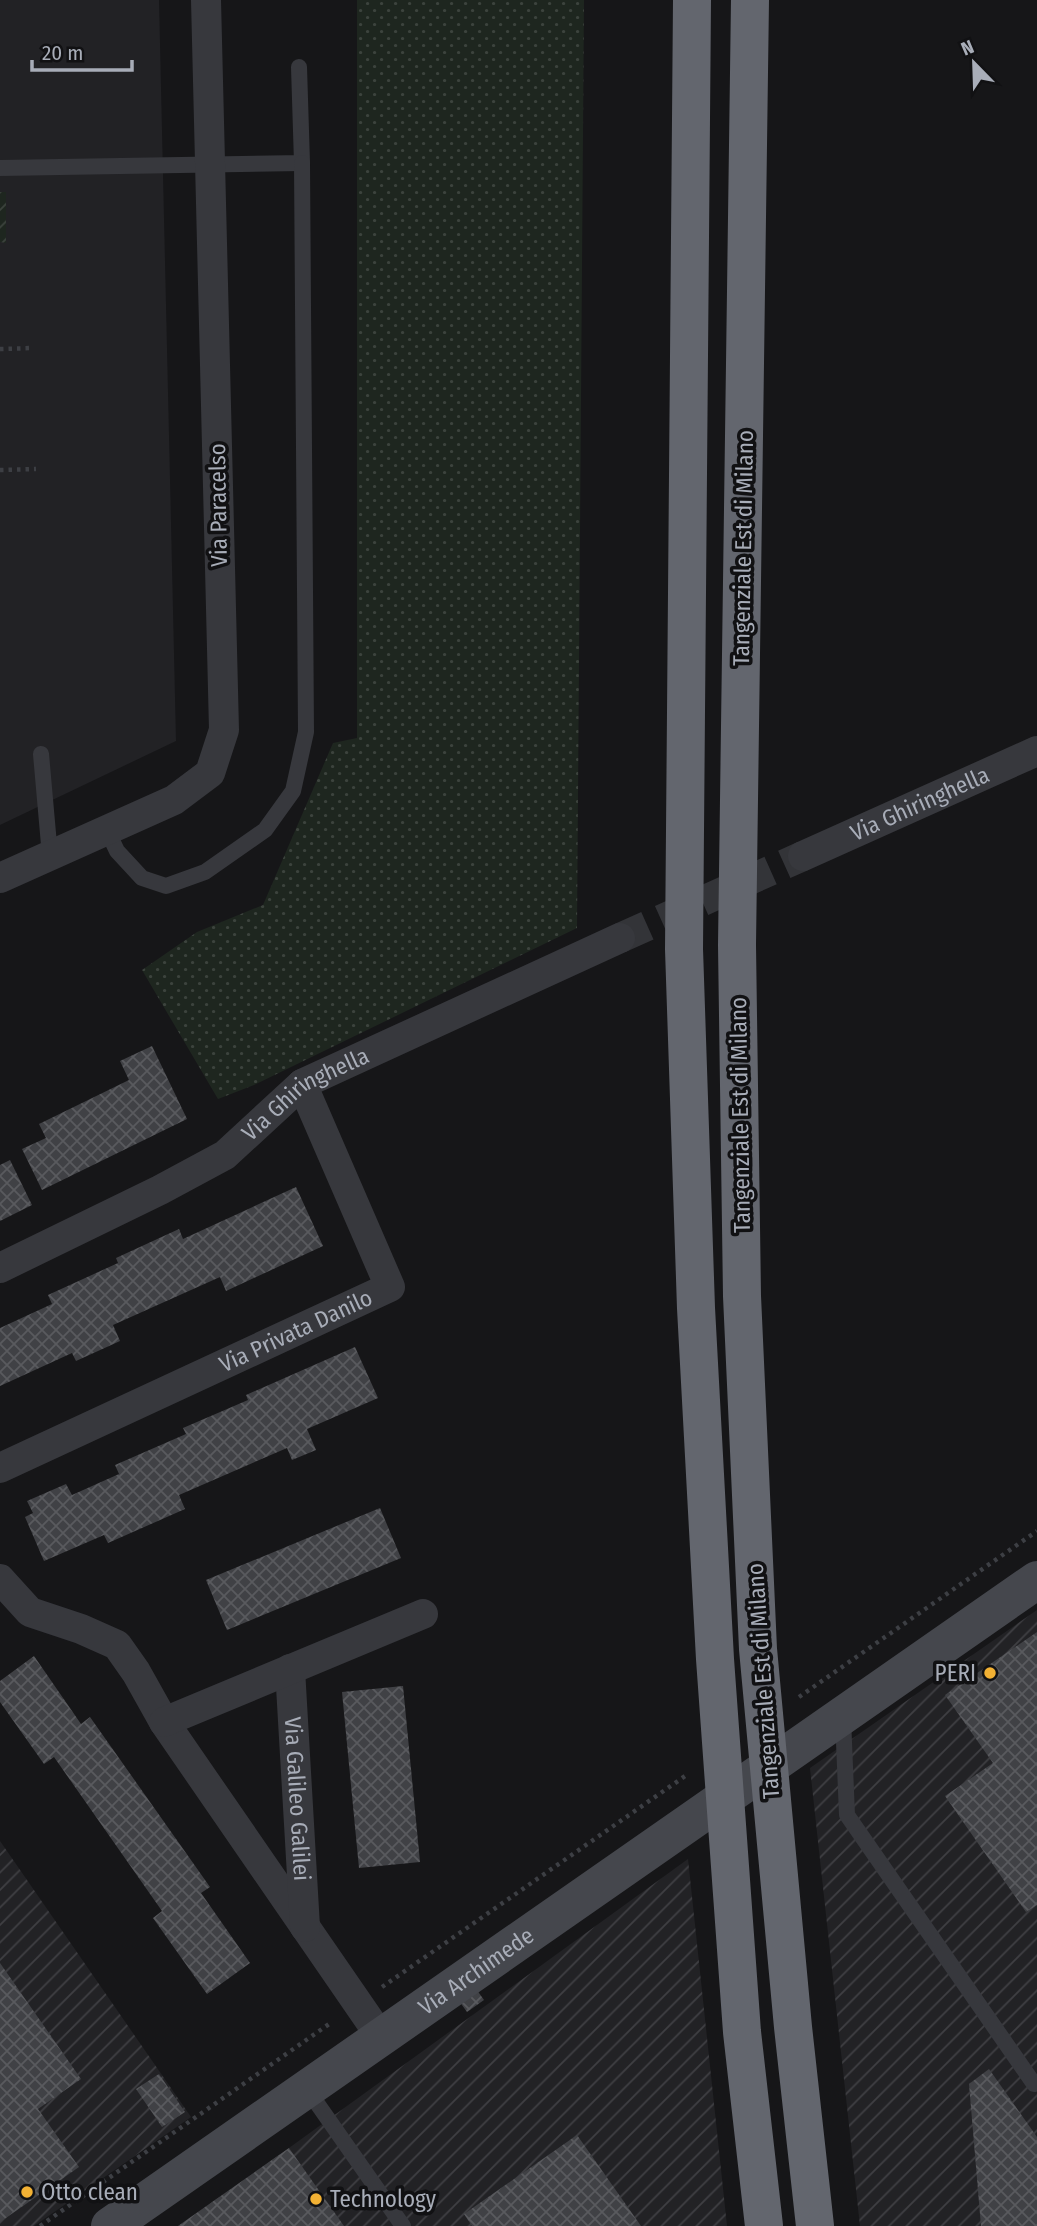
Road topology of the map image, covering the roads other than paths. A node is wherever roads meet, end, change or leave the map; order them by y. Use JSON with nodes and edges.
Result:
{"nodes":[{"id":1,"x":206,"y":0,"type":"edge"},
{"id":2,"x":692,"y":0,"type":"edge"},
{"id":3,"x":750,"y":0,"type":"edge"},
{"id":4,"x":299,"y":67,"type":"dead end"},
{"id":5,"x":302,"y":163,"type":"junction"},
{"id":6,"x":210,"y":165,"type":"junction"},
{"id":7,"x":0,"y":168,"type":"edge"},
{"id":8,"x":1037,"y":751,"type":"edge"},
{"id":9,"x":41,"y":754,"type":"dead end"},
{"id":10,"x":107,"y":830,"type":"junction"},
{"id":11,"x":50,"y":856,"type":"junction"},
{"id":12,"x":803,"y":856,"type":"tunnel mouth"},
{"id":13,"x":0,"y":878,"type":"edge"},
{"id":14,"x":620,"y":937,"type":"tunnel mouth"},
{"id":15,"x":302,"y":1084,"type":"junction"},
{"id":16,"x":0,"y":1268,"type":"edge"},
{"id":17,"x":0,"y":1468,"type":"edge"},
{"id":18,"x":0,"y":1579,"type":"edge"},
{"id":19,"x":1037,"y":1580,"type":"edge"},
{"id":20,"x":423,"y":1614,"type":"dead end"},
{"id":21,"x":290,"y":1670,"type":"junction"},
{"id":22,"x":843,"y":1715,"type":"junction"},
{"id":23,"x":164,"y":1722,"type":"junction"},
{"id":24,"x":305,"y":1927,"type":"junction"},
{"id":25,"x":381,"y":2037,"type":"junction"},
{"id":26,"x":1034,"y":2084,"type":"dead end"},
{"id":27,"x":307,"y":2089,"type":"junction"},
{"id":28,"x":110,"y":2226,"type":"edge"},
{"id":29,"x":403,"y":2226,"type":"edge"},
{"id":30,"x":764,"y":2226,"type":"edge"},
{"id":31,"x":815,"y":2226,"type":"edge"}],
"edges":[{"from":1,"to":6,"type":"street","name":"Via Paracelso"},
{"from":2,"to":30,"type":"highway","name":"Tangenziale Est di Milano"},
{"from":3,"to":31,"type":"highway","name":"Tangenziale Est di Milano"},
{"from":4,"to":5,"type":"lane"},
{"from":5,"to":6,"type":"lane"},
{"from":5,"to":10,"type":"lane"},
{"from":6,"to":7,"type":"lane"},
{"from":6,"to":10,"type":"street","name":"Via Paracelso"},
{"from":8,"to":12,"type":"street","name":"Via Ghiringhella"},
{"from":9,"to":11,"type":"lane"},
{"from":10,"to":11,"type":"street","name":"Via Paracelso"},
{"from":11,"to":13,"type":"street","name":"Via Paracelso"},
{"from":14,"to":15,"type":"street","name":"Via Ghiringhella"},
{"from":15,"to":16,"type":"street","name":"Via Ghiringhella"},
{"from":15,"to":17,"type":"street","name":"Via Privata Danilo"},
{"from":18,"to":23,"type":"street","name":"Via Galileo Galilei"},
{"from":19,"to":22,"type":"street","name":"Via Archimede"},
{"from":20,"to":21,"type":"street"},
{"from":21,"to":23,"type":"street"},
{"from":21,"to":24,"type":"street","name":"Via Galileo Galilei"},
{"from":22,"to":25,"type":"street","name":"Via Archimede"},
{"from":22,"to":26,"type":"lane"},
{"from":23,"to":24,"type":"street","name":"Via Galileo Galilei"},
{"from":24,"to":25,"type":"street","name":"Via Galileo Galilei"},
{"from":25,"to":27,"type":"street","name":"Via Archimede"},
{"from":27,"to":28,"type":"street","name":"Via Archimede"},
{"from":27,"to":29,"type":"lane"}]}
